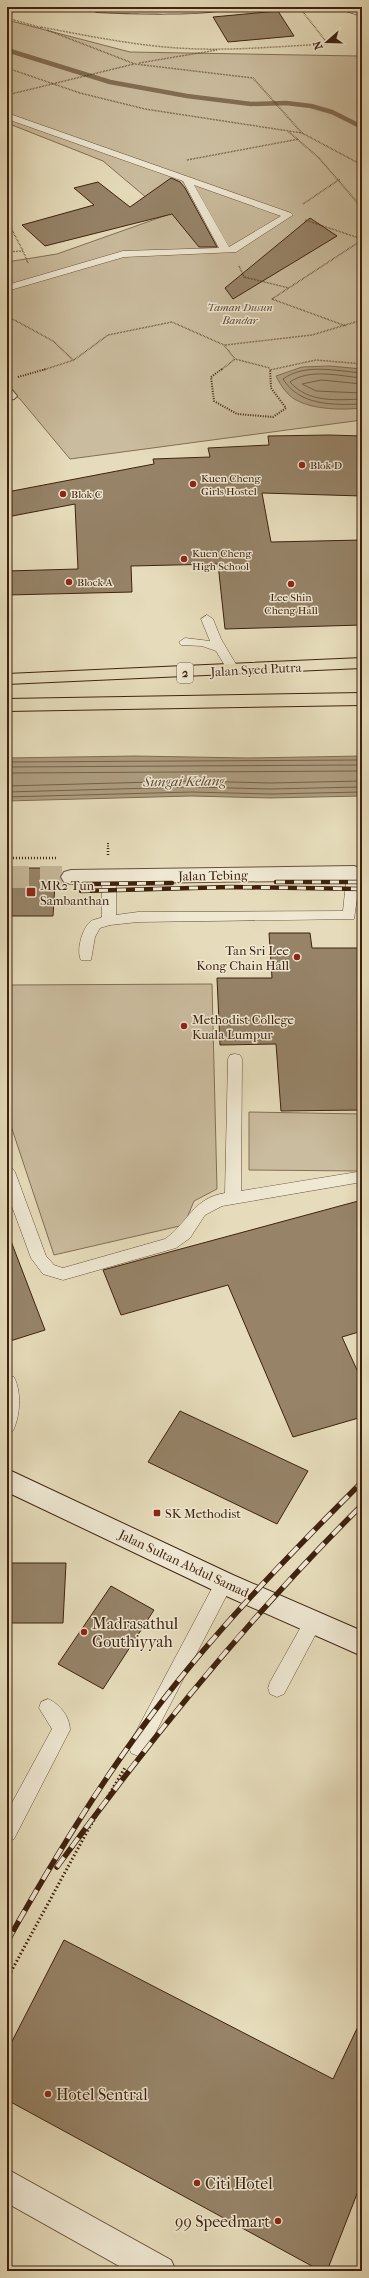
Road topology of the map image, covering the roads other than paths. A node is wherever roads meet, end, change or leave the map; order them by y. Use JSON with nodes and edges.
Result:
{"nodes":[{"id":1,"x":92,"y":7,"type":"edge"},
{"id":2,"x":222,"y":7,"type":"edge"},
{"id":3,"x":336,"y":7,"type":"edge"},
{"id":4,"x":362,"y":14,"type":"edge"},
{"id":5,"x":7,"y":116,"type":"edge"},
{"id":6,"x":187,"y":180,"type":"junction"},
{"id":7,"x":226,"y":251,"type":"junction"},
{"id":8,"x":7,"y":288,"type":"edge"},
{"id":9,"x":207,"y":619,"type":"dead end"},
{"id":10,"x":185,"y":642,"type":"dead end"},
{"id":11,"x":221,"y":649,"type":"junction"},
{"id":12,"x":362,"y":663,"type":"edge"},
{"id":13,"x":234,"y":670,"type":"junction"},
{"id":14,"x":7,"y":679,"type":"edge"},
{"id":15,"x":362,"y":699,"type":"edge"},
{"id":16,"x":7,"y":705,"type":"edge"},
{"id":17,"x":109,"y":868,"type":"junction"},
{"id":18,"x":359,"y":874,"type":"edge"},
{"id":19,"x":71,"y":877,"type":"tunnel mouth"},
{"id":20,"x":109,"y":920,"type":"junction"},
{"id":21,"x":86,"y":957,"type":"dead end"},
{"id":22,"x":235,"y":1059,"type":"dead end"},
{"id":23,"x":7,"y":1172,"type":"edge"},
{"id":24,"x":357,"y":1178,"type":"dead end"},
{"id":25,"x":233,"y":1197,"type":"junction"},
{"id":26,"x":8,"y":1382,"type":"edge"},
{"id":27,"x":7,"y":1426,"type":"edge"},
{"id":28,"x":7,"y":1480,"type":"edge"},
{"id":29,"x":224,"y":1583,"type":"junction"},
{"id":30,"x":313,"y":1622,"type":"junction"},
{"id":31,"x":362,"y":1644,"type":"edge"},
{"id":32,"x":277,"y":1688,"type":"dead end"},
{"id":33,"x":48,"y":1708,"type":"dead end"},
{"id":34,"x":138,"y":1747,"type":"road end"},
{"id":35,"x":7,"y":1832,"type":"edge"},
{"id":36,"x":7,"y":2185,"type":"edge"},
{"id":37,"x":160,"y":2271,"type":"edge"}],
"edges":[{"from":1,"to":2,"type":"street"},
{"from":3,"to":4,"type":"lane"},
{"from":5,"to":6,"type":"lane"},
{"from":6,"to":7,"type":"lane"},
{"from":6,"to":7,"type":"lane"},
{"from":7,"to":8,"type":"lane"},
{"from":9,"to":11,"type":"lane"},
{"from":10,"to":11,"type":"lane"},
{"from":11,"to":13,"type":"lane"},
{"from":12,"to":13,"type":"main road","name":"Jalan Syed Putra","number":"2"},
{"from":13,"to":14,"type":"main road","name":"Jalan Syed Putra","number":"2"},
{"from":15,"to":16,"type":"main road","number":"2"},
{"from":17,"to":18,"type":"street","name":"Jalan Tebing"},
{"from":17,"to":19,"type":"street","name":"Jalan Tebing"},
{"from":17,"to":20,"type":"lane"},
{"from":18,"to":20,"type":"lane"},
{"from":20,"to":21,"type":"lane"},
{"from":22,"to":25,"type":"lane"},
{"from":23,"to":25,"type":"lane"},
{"from":24,"to":25,"type":"lane"},
{"from":26,"to":27,"type":"lane"},
{"from":28,"to":29,"type":"street","name":"Jalan Sultan Abdul Samad"},
{"from":29,"to":30,"type":"street","name":"Jalan Sultan Abdul Samad"},
{"from":29,"to":34,"type":"lane"},
{"from":30,"to":31,"type":"street","name":"Jalan Sultan Abdul Samad"},
{"from":30,"to":32,"type":"lane"},
{"from":33,"to":35,"type":"lane"},
{"from":36,"to":37,"type":"street"}]}
